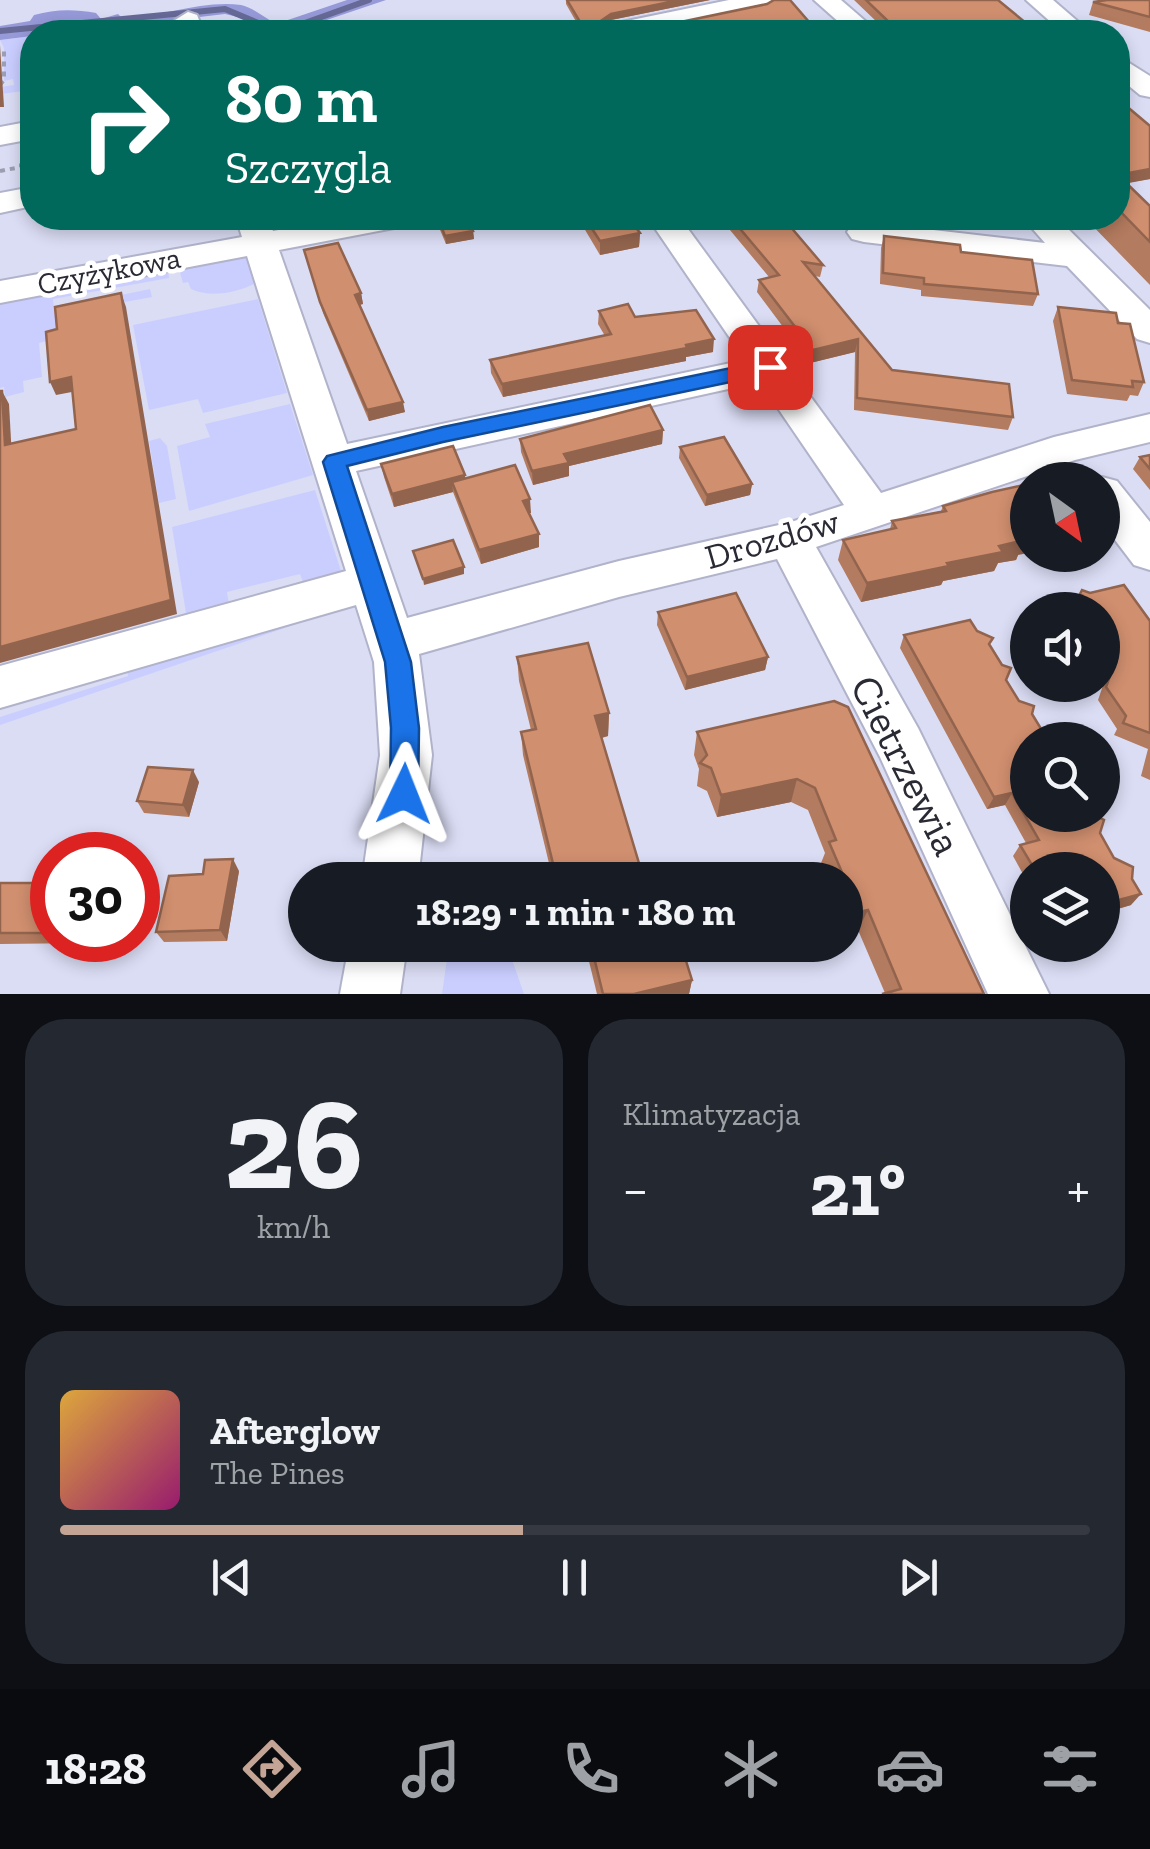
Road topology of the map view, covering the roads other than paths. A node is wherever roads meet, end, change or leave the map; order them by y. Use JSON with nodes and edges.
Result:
{"nodes":[{"id":1,"x":765,"y":0,"type":"edge"},
{"id":2,"x":826,"y":0,"type":"edge"},
{"id":3,"x":1038,"y":0,"type":"edge"},
{"id":4,"x":669,"y":20,"type":"edge"},
{"id":5,"x":851,"y":20,"type":"edge"},
{"id":6,"x":1062,"y":20,"type":"edge"},
{"id":7,"x":1130,"y":73,"type":"edge"},
{"id":8,"x":1150,"y":89,"type":"edge"},
{"id":9,"x":252,"y":230,"type":"edge"},
{"id":10,"x":256,"y":230,"type":"edge"},
{"id":11,"x":673,"y":230,"type":"edge"},
{"id":12,"x":1051,"y":230,"type":"edge"},
{"id":13,"x":864,"y":232,"type":"dead end"},
{"id":14,"x":986,"y":232,"type":"edge"},
{"id":15,"x":1076,"y":257,"type":"junction"},
{"id":16,"x":0,"y":292,"type":"edge"},
{"id":17,"x":1150,"y":332,"type":"edge"},
{"id":18,"x":770,"y":367,"type":"junction"},
{"id":19,"x":1150,"y":428,"type":"edge"},
{"id":20,"x":1068,"y":447,"type":"junction"},
{"id":21,"x":334,"y":462,"type":"junction"},
{"id":22,"x":1080,"y":462,"type":"edge"},
{"id":23,"x":871,"y":510,"type":"junction"},
{"id":24,"x":1120,"y":515,"type":"edge"},
{"id":25,"x":789,"y":539,"type":"junction"},
{"id":26,"x":1150,"y":554,"type":"edge"},
{"id":27,"x":372,"y":582,"type":"junction"},
{"id":28,"x":392,"y":642,"type":"junction"},
{"id":29,"x":0,"y":687,"type":"edge"},
{"id":30,"x":392,"y":862,"type":"edge"},
{"id":31,"x":375,"y":962,"type":"edge"},
{"id":32,"x":370,"y":994,"type":"edge"},
{"id":33,"x":1019,"y":994,"type":"edge"}],
"edges":[{"from":1,"to":4,"type":"street"},
{"from":2,"to":5,"type":"street"},
{"from":3,"to":6,"type":"street"},
{"from":7,"to":8,"type":"street"},
{"from":9,"to":16,"type":"street","name":"Czyżykowa"},
{"from":10,"to":21,"type":"street"},
{"from":11,"to":18,"type":"street"},
{"from":12,"to":15,"type":"street"},
{"from":13,"to":14,"type":"street"},
{"from":14,"to":15,"type":"street"},
{"from":15,"to":17,"type":"street"},
{"from":18,"to":21,"type":"street"},
{"from":18,"to":23,"type":"street"},
{"from":19,"to":20,"type":"street","name":"Drozdów"},
{"from":20,"to":22,"type":"street"},
{"from":20,"to":23,"type":"street","name":"Drozdów"},
{"from":21,"to":27,"type":"street"},
{"from":23,"to":25,"type":"street","name":"Drozdów"},
{"from":24,"to":26,"type":"street"},
{"from":25,"to":28,"type":"street","name":"Drozdów"},
{"from":25,"to":33,"type":"street","name":"Cietrzewia"},
{"from":27,"to":28,"type":"street"},
{"from":27,"to":29,"type":"street"},
{"from":28,"to":30,"type":"street"},
{"from":31,"to":32,"type":"street"}]}
